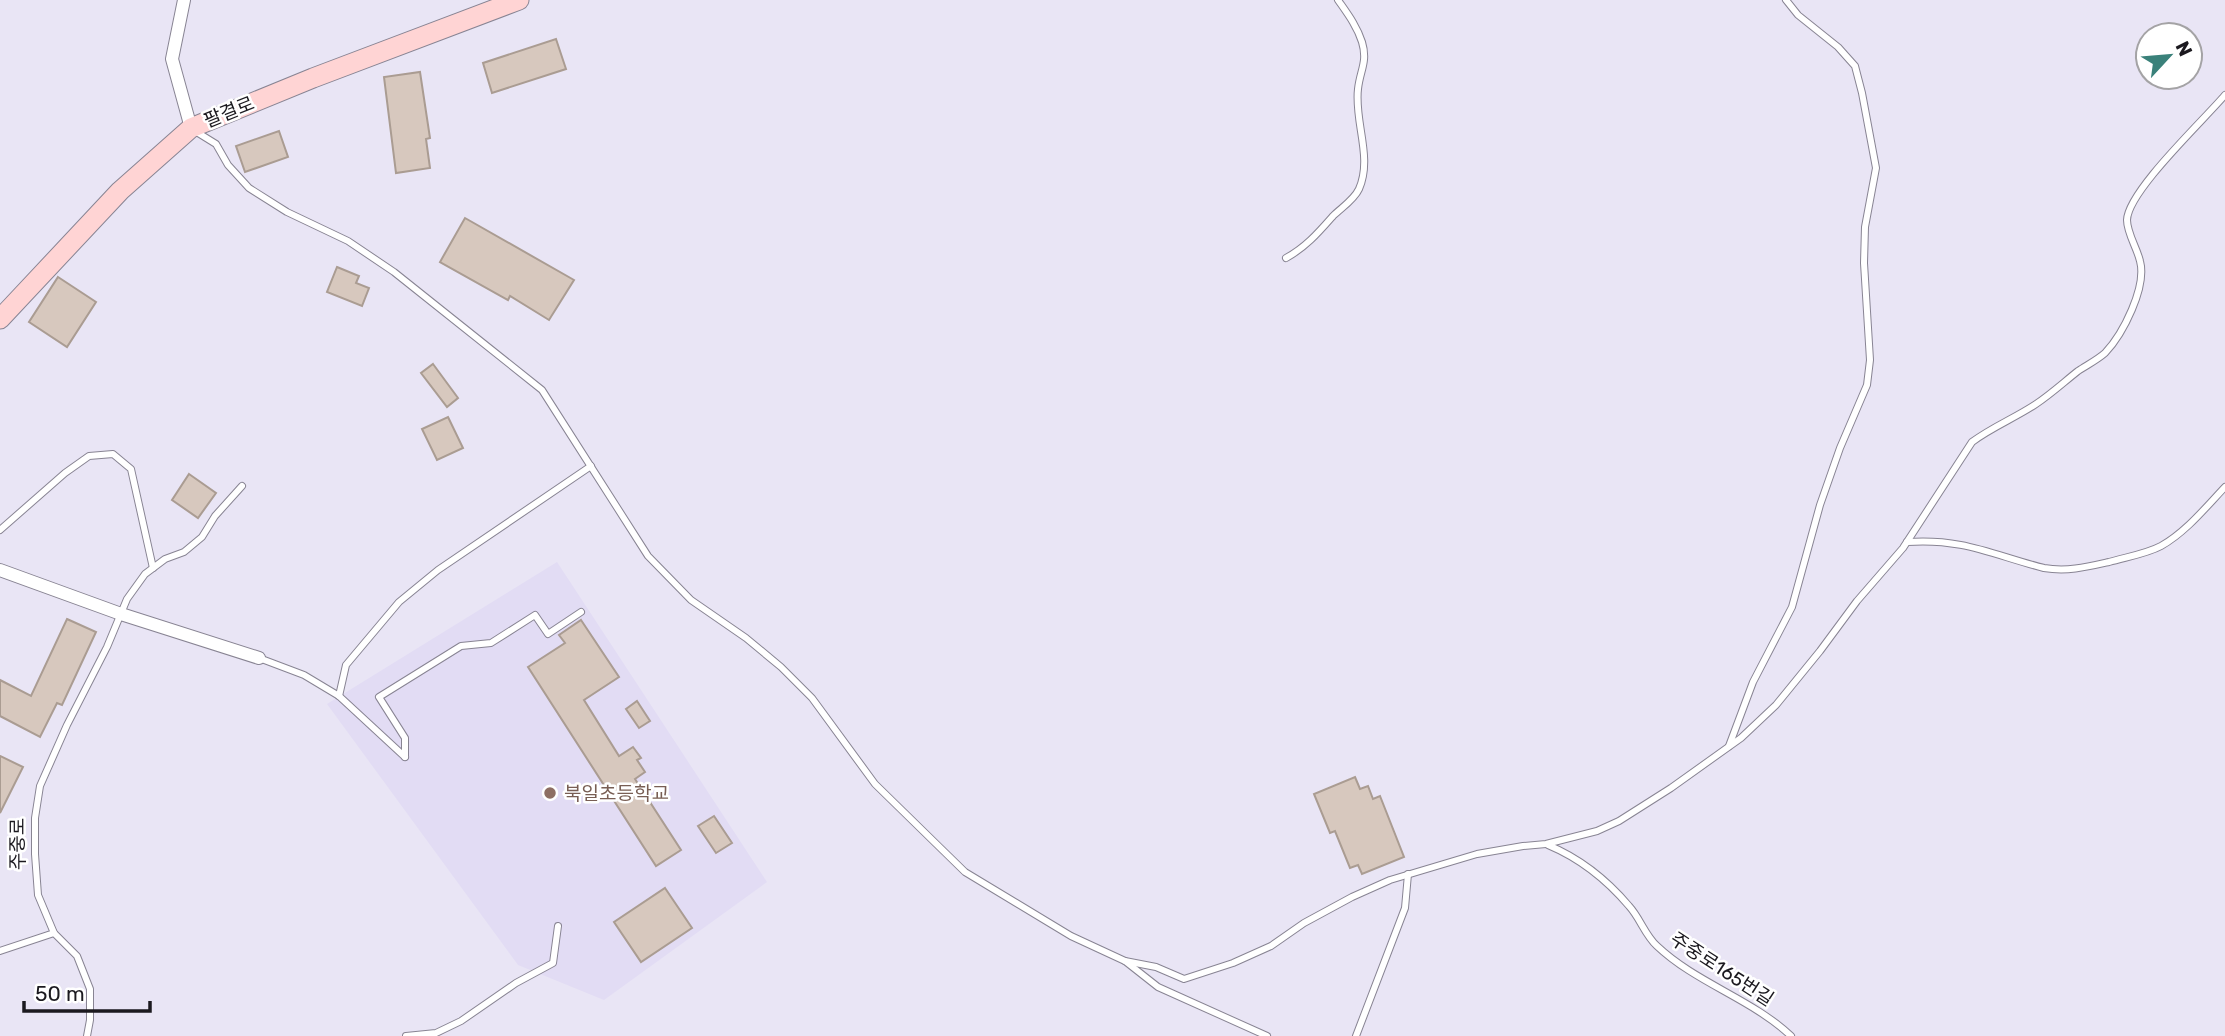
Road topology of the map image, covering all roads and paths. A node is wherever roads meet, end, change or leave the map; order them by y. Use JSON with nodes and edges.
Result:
{"nodes":[{"id":1,"x":184,"y":0,"type":"edge"},
{"id":2,"x":519,"y":0,"type":"edge"},
{"id":3,"x":1338,"y":0,"type":"edge"},
{"id":4,"x":1786,"y":0,"type":"edge"},
{"id":5,"x":2225,"y":95,"type":"edge"},
{"id":6,"x":191,"y":128,"type":"junction"},
{"id":7,"x":1286,"y":258,"type":"dead end"},
{"id":8,"x":0,"y":318,"type":"edge"},
{"id":9,"x":591,"y":466,"type":"junction"},
{"id":10,"x":242,"y":485,"type":"dead end"},
{"id":11,"x":2225,"y":486,"type":"edge"},
{"id":12,"x":0,"y":530,"type":"edge"},
{"id":13,"x":1907,"y":542,"type":"junction"},
{"id":14,"x":153,"y":568,"type":"junction"},
{"id":15,"x":0,"y":570,"type":"edge"},
{"id":16,"x":581,"y":612,"type":"dead end"},
{"id":17,"x":121,"y":614,"type":"junction"},
{"id":18,"x":259,"y":658,"type":"joint"},
{"id":19,"x":339,"y":696,"type":"junction"},
{"id":20,"x":1728,"y":747,"type":"junction"},
{"id":21,"x":1546,"y":844,"type":"junction"},
{"id":22,"x":1408,"y":874,"type":"junction"},
{"id":23,"x":558,"y":926,"type":"dead end"},
{"id":24,"x":54,"y":933,"type":"junction"},
{"id":25,"x":0,"y":951,"type":"edge"},
{"id":26,"x":1125,"y":961,"type":"junction"},
{"id":27,"x":87,"y":1036,"type":"edge"},
{"id":28,"x":406,"y":1036,"type":"edge"},
{"id":29,"x":1267,"y":1036,"type":"edge"},
{"id":30,"x":1356,"y":1036,"type":"edge"},
{"id":31,"x":1791,"y":1036,"type":"edge"}],
"edges":[{"from":1,"to":6,"type":"street"},
{"from":2,"to":6,"type":"street","name":"팔결로"},
{"from":3,"to":7,"type":"lane"},
{"from":4,"to":20,"type":"lane"},
{"from":5,"to":13,"type":"lane"},
{"from":6,"to":8,"type":"street","name":"팔결로"},
{"from":6,"to":9,"type":"lane"},
{"from":9,"to":19,"type":"lane"},
{"from":9,"to":26,"type":"lane"},
{"from":10,"to":14,"type":"lane","name":"주중로"},
{"from":11,"to":13,"type":"lane"},
{"from":12,"to":14,"type":"lane"},
{"from":13,"to":20,"type":"lane"},
{"from":14,"to":17,"type":"lane","name":"주중로"},
{"from":15,"to":17,"type":"street"},
{"from":16,"to":19,"type":"lane"},
{"from":17,"to":18,"type":"street"},
{"from":17,"to":24,"type":"lane","name":"주중로"},
{"from":18,"to":19,"type":"lane"},
{"from":20,"to":21,"type":"lane"},
{"from":21,"to":22,"type":"lane"},
{"from":21,"to":31,"type":"lane","name":"주중로165번길"},
{"from":22,"to":26,"type":"lane"},
{"from":22,"to":30,"type":"lane"},
{"from":23,"to":28,"type":"lane"},
{"from":24,"to":25,"type":"lane"},
{"from":24,"to":27,"type":"lane","name":"주중로"},
{"from":26,"to":29,"type":"lane"}]}
